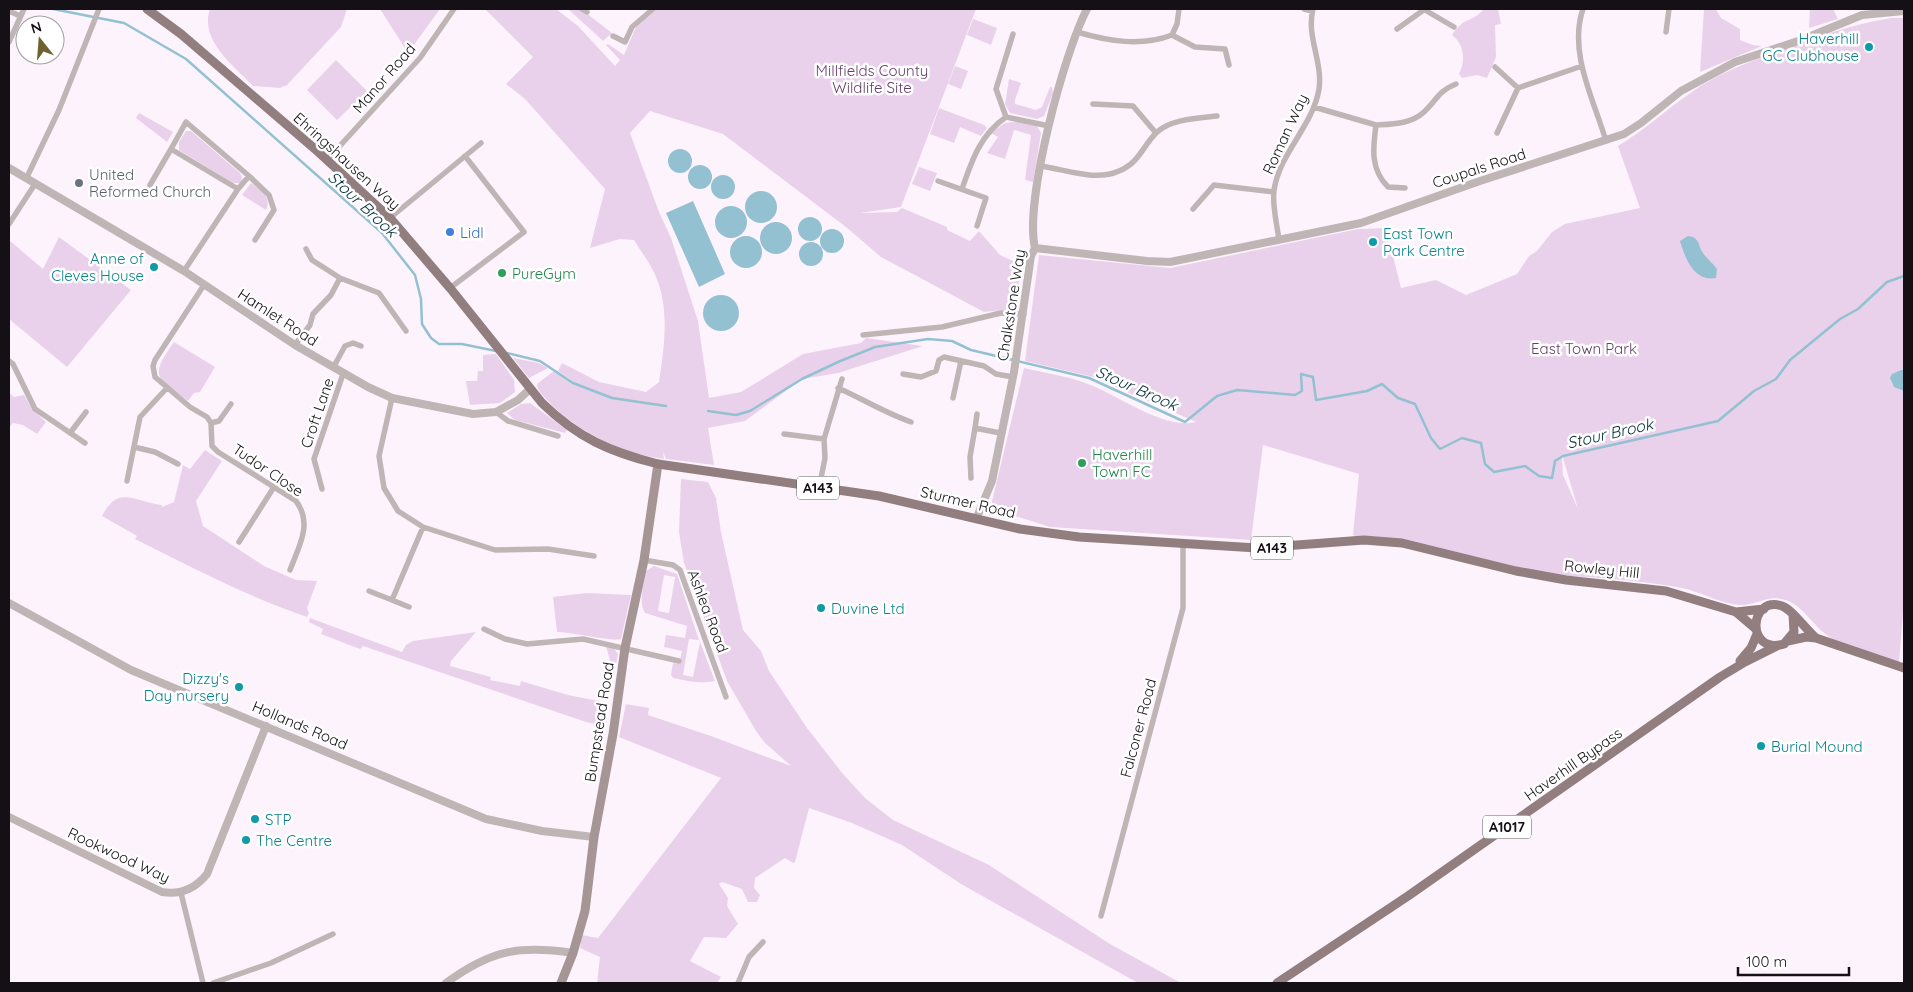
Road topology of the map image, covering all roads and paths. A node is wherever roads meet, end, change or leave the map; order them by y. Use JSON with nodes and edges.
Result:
{"nodes":[{"id":1,"x":99,"y":9,"type":"edge"},
{"id":2,"x":147,"y":9,"type":"edge"},
{"id":3,"x":454,"y":9,"type":"edge"},
{"id":4,"x":653,"y":9,"type":"edge"},
{"id":5,"x":1086,"y":9,"type":"edge"},
{"id":6,"x":1179,"y":9,"type":"edge"},
{"id":7,"x":1304,"y":9,"type":"edge"},
{"id":8,"x":1425,"y":9,"type":"edge"},
{"id":9,"x":1583,"y":9,"type":"edge"},
{"id":10,"x":1669,"y":9,"type":"edge"},
{"id":11,"x":1313,"y":10,"type":"edge"},
{"id":12,"x":1904,"y":11,"type":"edge"},
{"id":13,"x":1454,"y":27,"type":"dead end"},
{"id":14,"x":15,"y":28,"type":"edge"},
{"id":15,"x":1397,"y":29,"type":"dead end"},
{"id":16,"x":1077,"y":32,"type":"junction"},
{"id":17,"x":1666,"y":32,"type":"dead end"},
{"id":18,"x":1013,"y":34,"type":"dead end"},
{"id":19,"x":1172,"y":35,"type":"junction"},
{"id":20,"x":613,"y":36,"type":"dead end"},
{"id":21,"x":9,"y":42,"type":"edge"},
{"id":22,"x":1229,"y":65,"type":"dead end"},
{"id":23,"x":1582,"y":66,"type":"junction"},
{"id":24,"x":1495,"y":67,"type":"dead end"},
{"id":25,"x":1456,"y":84,"type":"dead end"},
{"id":26,"x":1518,"y":88,"type":"junction"},
{"id":27,"x":1093,"y":104,"type":"dead end"},
{"id":28,"x":1314,"y":107,"type":"junction"},
{"id":29,"x":1217,"y":116,"type":"dead end"},
{"id":30,"x":1006,"y":117,"type":"junction"},
{"id":31,"x":1376,"y":125,"type":"junction"},
{"id":32,"x":1049,"y":126,"type":"junction"},
{"id":33,"x":1156,"y":133,"type":"junction"},
{"id":34,"x":1497,"y":133,"type":"dead end"},
{"id":35,"x":1606,"y":141,"type":"junction"},
{"id":36,"x":481,"y":143,"type":"dead end"},
{"id":37,"x":171,"y":149,"type":"junction"},
{"id":38,"x":465,"y":156,"type":"junction"},
{"id":39,"x":327,"y":160,"type":"junction"},
{"id":40,"x":1040,"y":166,"type":"junction"},
{"id":41,"x":9,"y":168,"type":"edge"},
{"id":42,"x":249,"y":176,"type":"junction"},
{"id":43,"x":26,"y":179,"type":"junction"},
{"id":44,"x":938,"y":181,"type":"dead end"},
{"id":45,"x":35,"y":184,"type":"junction"},
{"id":46,"x":150,"y":185,"type":"dead end"},
{"id":47,"x":1405,"y":188,"type":"dead end"},
{"id":48,"x":238,"y":189,"type":"junction"},
{"id":49,"x":962,"y":189,"type":"junction"},
{"id":50,"x":1274,"y":192,"type":"junction"},
{"id":51,"x":1193,"y":209,"type":"dead end"},
{"id":52,"x":390,"y":218,"type":"junction"},
{"id":53,"x":9,"y":224,"type":"edge"},
{"id":54,"x":977,"y":226,"type":"dead end"},
{"id":55,"x":255,"y":240,"type":"dead end"},
{"id":56,"x":1279,"y":240,"type":"junction"},
{"id":57,"x":1036,"y":248,"type":"junction"},
{"id":58,"x":306,"y":250,"type":"dead end"},
{"id":59,"x":184,"y":271,"type":"junction"},
{"id":60,"x":340,"y":278,"type":"junction"},
{"id":61,"x":204,"y":285,"type":"junction"},
{"id":62,"x":450,"y":288,"type":"junction"},
{"id":63,"x":1024,"y":314,"type":"junction"},
{"id":64,"x":406,"y":331,"type":"dead end"},
{"id":65,"x":863,"y":335,"type":"dead end"},
{"id":66,"x":295,"y":346,"type":"junction"},
{"id":67,"x":361,"y":346,"type":"dead end"},
{"id":68,"x":505,"y":357,"type":"joint"},
{"id":69,"x":9,"y":361,"type":"edge"},
{"id":70,"x":961,"y":361,"type":"junction"},
{"id":71,"x":333,"y":368,"type":"junction"},
{"id":72,"x":343,"y":374,"type":"junction"},
{"id":73,"x":903,"y":374,"type":"dead end"},
{"id":74,"x":1014,"y":374,"type":"junction"},
{"id":75,"x":842,"y":378,"type":"dead end"},
{"id":76,"x":838,"y":388,"type":"junction"},
{"id":77,"x":166,"y":389,"type":"junction"},
{"id":78,"x":530,"y":389,"type":"junction"},
{"id":79,"x":392,"y":398,"type":"junction"},
{"id":80,"x":953,"y":398,"type":"dead end"},
{"id":81,"x":231,"y":404,"type":"dead end"},
{"id":82,"x":86,"y":412,"type":"dead end"},
{"id":83,"x":496,"y":412,"type":"junction"},
{"id":84,"x":977,"y":414,"type":"dead end"},
{"id":85,"x":911,"y":422,"type":"dead end"},
{"id":86,"x":211,"y":423,"type":"junction"},
{"id":87,"x":975,"y":428,"type":"junction"},
{"id":88,"x":70,"y":433,"type":"junction"},
{"id":89,"x":1000,"y":433,"type":"junction"},
{"id":90,"x":784,"y":434,"type":"dead end"},
{"id":91,"x":558,"y":436,"type":"dead end"},
{"id":92,"x":824,"y":439,"type":"junction"},
{"id":93,"x":85,"y":443,"type":"dead end"},
{"id":94,"x":134,"y":447,"type":"junction"},
{"id":95,"x":178,"y":464,"type":"dead end"},
{"id":96,"x":658,"y":464,"type":"junction"},
{"id":97,"x":970,"y":478,"type":"dead end"},
{"id":98,"x":127,"y":481,"type":"dead end"},
{"id":99,"x":274,"y":487,"type":"junction"},
{"id":100,"x":819,"y":488,"type":"junction"},
{"id":101,"x":322,"y":489,"type":"dead end"},
{"id":102,"x":977,"y":517,"type":"junction"},
{"id":103,"x":423,"y":527,"type":"junction"},
{"id":104,"x":239,"y":542,"type":"dead end"},
{"id":105,"x":1182,"y":545,"type":"junction"},
{"id":106,"x":594,"y":556,"type":"dead end"},
{"id":107,"x":1463,"y":556,"type":"joint"},
{"id":108,"x":644,"y":560,"type":"junction"},
{"id":109,"x":290,"y":570,"type":"dead end"},
{"id":110,"x":369,"y":592,"type":"dead end"},
{"id":111,"x":392,"y":600,"type":"junction"},
{"id":112,"x":9,"y":603,"type":"edge"},
{"id":113,"x":409,"y":607,"type":"dead end"},
{"id":114,"x":1764,"y":609,"type":"junction"},
{"id":115,"x":1736,"y":612,"type":"junction"},
{"id":116,"x":1793,"y":615,"type":"junction"},
{"id":117,"x":484,"y":629,"type":"dead end"},
{"id":118,"x":1756,"y":632,"type":"junction"},
{"id":119,"x":1816,"y":638,"type":"junction"},
{"id":120,"x":1788,"y":641,"type":"junction"},
{"id":121,"x":1779,"y":645,"type":"junction"},
{"id":122,"x":624,"y":648,"type":"junction"},
{"id":123,"x":678,"y":661,"type":"dead end"},
{"id":124,"x":1735,"y":667,"type":"junction"},
{"id":125,"x":1904,"y":668,"type":"edge"},
{"id":126,"x":726,"y":697,"type":"dead end"},
{"id":127,"x":266,"y":726,"type":"junction"},
{"id":128,"x":9,"y":817,"type":"edge"},
{"id":129,"x":594,"y":837,"type":"junction"},
{"id":130,"x":181,"y":892,"type":"junction"},
{"id":131,"x":1101,"y":916,"type":"dead end"},
{"id":132,"x":333,"y":934,"type":"dead end"},
{"id":133,"x":763,"y":942,"type":"dead end"},
{"id":134,"x":573,"y":953,"type":"junction"},
{"id":135,"x":203,"y":983,"type":"edge"},
{"id":136,"x":214,"y":983,"type":"edge"},
{"id":137,"x":446,"y":983,"type":"edge"},
{"id":138,"x":561,"y":983,"type":"edge"},
{"id":139,"x":738,"y":983,"type":"edge"},
{"id":140,"x":1277,"y":983,"type":"edge"}],
"edges":[{"from":1,"to":43,"type":"street"},
{"from":2,"to":39,"type":"main road","name":"Ehringshausen Way","number":"A143"},
{"from":3,"to":39,"type":"street","name":"Manor Road"},
{"from":4,"to":20,"type":"street"},
{"from":5,"to":16,"type":"street","name":"Chalkstone Way"},
{"from":6,"to":19,"type":"street"},
{"from":7,"to":11,"type":"street"},
{"from":8,"to":13,"type":"street"},
{"from":8,"to":15,"type":"street"},
{"from":9,"to":23,"type":"street"},
{"from":10,"to":17,"type":"street"},
{"from":11,"to":28,"type":"street","name":"Roman Way"},
{"from":12,"to":35,"type":"street","name":"Coupals Road"},
{"from":14,"to":21,"type":"street"},
{"from":16,"to":19,"type":"street"},
{"from":16,"to":32,"type":"street","name":"Chalkstone Way"},
{"from":18,"to":30,"type":"street"},
{"from":19,"to":22,"type":"street"},
{"from":23,"to":26,"type":"street"},
{"from":23,"to":35,"type":"street"},
{"from":24,"to":26,"type":"street"},
{"from":25,"to":31,"type":"street"},
{"from":26,"to":34,"type":"street"},
{"from":27,"to":33,"type":"street"},
{"from":28,"to":31,"type":"street"},
{"from":28,"to":50,"type":"street","name":"Roman Way"},
{"from":29,"to":33,"type":"street"},
{"from":30,"to":32,"type":"street"},
{"from":30,"to":49,"type":"street"},
{"from":31,"to":47,"type":"street"},
{"from":32,"to":40,"type":"street","name":"Chalkstone Way"},
{"from":33,"to":40,"type":"street"},
{"from":35,"to":56,"type":"street","name":"Coupals Road"},
{"from":36,"to":38,"type":"street"},
{"from":37,"to":42,"type":"street"},
{"from":37,"to":46,"type":"street"},
{"from":37,"to":48,"type":"street"},
{"from":38,"to":52,"type":"street"},
{"from":38,"to":62,"type":"street"},
{"from":39,"to":52,"type":"main road","name":"Ehringshausen Way","number":"A143"},
{"from":40,"to":57,"type":"street","name":"Chalkstone Way"},
{"from":41,"to":43,"type":"street","name":"Hamlet Road"},
{"from":42,"to":48,"type":"street"},
{"from":42,"to":55,"type":"street"},
{"from":43,"to":45,"type":"street","name":"Hamlet Road"},
{"from":44,"to":49,"type":"street"},
{"from":45,"to":53,"type":"street"},
{"from":45,"to":59,"type":"street","name":"Hamlet Road"},
{"from":48,"to":59,"type":"street"},
{"from":49,"to":54,"type":"street"},
{"from":50,"to":51,"type":"street"},
{"from":50,"to":56,"type":"street","name":"Roman Way"},
{"from":52,"to":62,"type":"main road","name":"Ehringshausen Way","number":"A143"},
{"from":56,"to":57,"type":"street","name":"Coupals Road"},
{"from":57,"to":63,"type":"street","name":"Chalkstone Way"},
{"from":58,"to":60,"type":"street"},
{"from":59,"to":61,"type":"street","name":"Hamlet Road"},
{"from":60,"to":64,"type":"street"},
{"from":60,"to":66,"type":"street"},
{"from":61,"to":66,"type":"street","name":"Hamlet Road"},
{"from":61,"to":77,"type":"street"},
{"from":62,"to":68,"type":"main road","name":"Ehringshausen Way","number":"A143"},
{"from":63,"to":65,"type":"street"},
{"from":63,"to":74,"type":"street","name":"Chalkstone Way"},
{"from":66,"to":71,"type":"street","name":"Hamlet Road"},
{"from":67,"to":71,"type":"street"},
{"from":68,"to":78,"type":"main road","name":"Sturmer Road","number":"A143"},
{"from":69,"to":88,"type":"street"},
{"from":70,"to":73,"type":"street"},
{"from":70,"to":74,"type":"street"},
{"from":70,"to":80,"type":"street"},
{"from":71,"to":72,"type":"street","name":"Hamlet Road"},
{"from":72,"to":79,"type":"street","name":"Hamlet Road"},
{"from":72,"to":101,"type":"street","name":"Croft Lane"},
{"from":74,"to":89,"type":"street","name":"Chalkstone Way"},
{"from":75,"to":76,"type":"street"},
{"from":76,"to":85,"type":"street"},
{"from":76,"to":92,"type":"street"},
{"from":77,"to":86,"type":"street"},
{"from":77,"to":94,"type":"street"},
{"from":78,"to":83,"type":"street","name":"Hamlet Road"},
{"from":78,"to":96,"type":"main road","name":"Sturmer Road","number":"A143"},
{"from":79,"to":83,"type":"street","name":"Hamlet Road"},
{"from":79,"to":103,"type":"street"},
{"from":81,"to":86,"type":"street"},
{"from":82,"to":88,"type":"street"},
{"from":83,"to":91,"type":"street"},
{"from":84,"to":87,"type":"street"},
{"from":86,"to":99,"type":"street","name":"Tudor Close"},
{"from":87,"to":89,"type":"street"},
{"from":87,"to":97,"type":"street"},
{"from":88,"to":93,"type":"street"},
{"from":89,"to":102,"type":"street","name":"Chalkstone Way"},
{"from":90,"to":92,"type":"street"},
{"from":92,"to":100,"type":"street"},
{"from":94,"to":95,"type":"street"},
{"from":94,"to":98,"type":"street"},
{"from":96,"to":100,"type":"main road","name":"Sturmer Road","number":"A143"},
{"from":96,"to":108,"type":"main road","name":"Bumpstead Road"},
{"from":99,"to":104,"type":"street"},
{"from":99,"to":109,"type":"street","name":"Tudor Close"},
{"from":100,"to":102,"type":"main road","name":"Sturmer Road","number":"A143"},
{"from":102,"to":105,"type":"main road","name":"Sturmer Road","number":"A143"},
{"from":103,"to":106,"type":"street"},
{"from":103,"to":111,"type":"street"},
{"from":105,"to":107,"type":"main road","name":"Sturmer Road","number":"A143"},
{"from":105,"to":131,"type":"street","name":"Falconer Road"},
{"from":107,"to":115,"type":"main road","name":"Rowley Hill","number":"A143"},
{"from":108,"to":122,"type":"main road","name":"Bumpstead Road"},
{"from":108,"to":126,"type":"street","name":"Ashlea Road"},
{"from":110,"to":111,"type":"street"},
{"from":111,"to":113,"type":"street"},
{"from":112,"to":127,"type":"street","name":"Hollands Road"},
{"from":114,"to":115,"type":"main road","name":"Rowley Hill","number":"A143"},
{"from":114,"to":116,"type":"main road"},
{"from":114,"to":118,"type":"main road"},
{"from":115,"to":118,"type":"main road","name":"Rowley Hill","number":"A143"},
{"from":116,"to":119,"type":"main road"},
{"from":116,"to":120,"type":"main road"},
{"from":117,"to":122,"type":"street"},
{"from":118,"to":121,"type":"main road"},
{"from":118,"to":124,"type":"main road","name":"Haverhill Bypass","number":"A1017"},
{"from":119,"to":120,"type":"main road"},
{"from":119,"to":125,"type":"main road"},
{"from":120,"to":121,"type":"main road"},
{"from":121,"to":124,"type":"main road","name":"Haverhill Bypass","number":"A1017"},
{"from":122,"to":123,"type":"street"},
{"from":122,"to":129,"type":"main road","name":"Bumpstead Road"},
{"from":124,"to":140,"type":"main road","name":"Haverhill Bypass","number":"A1017"},
{"from":127,"to":129,"type":"street","name":"Hollands Road"},
{"from":127,"to":130,"type":"street","name":"Rookwood Way"},
{"from":128,"to":130,"type":"street","name":"Rookwood Way"},
{"from":129,"to":134,"type":"main road","name":"Bumpstead Road"},
{"from":130,"to":135,"type":"street"},
{"from":132,"to":136,"type":"street"},
{"from":133,"to":139,"type":"street"},
{"from":134,"to":137,"type":"street"},
{"from":134,"to":138,"type":"main road","name":"Bumpstead Road"}]}
